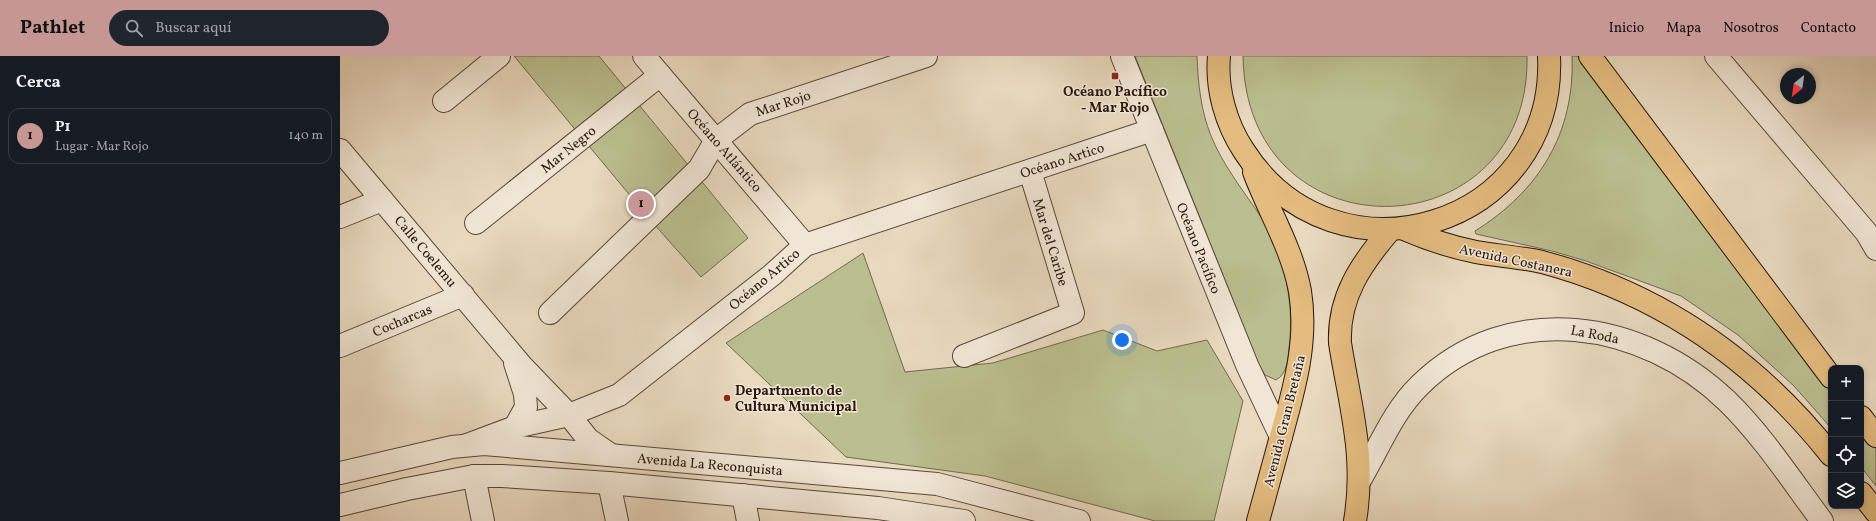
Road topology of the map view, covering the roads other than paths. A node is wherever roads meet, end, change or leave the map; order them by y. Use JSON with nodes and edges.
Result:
{"nodes":[{"id":1,"x":499,"y":56,"type":"edge"},
{"id":2,"x":644,"y":56,"type":"edge"},
{"id":3,"x":926,"y":56,"type":"edge"},
{"id":4,"x":1122,"y":56,"type":"edge"},
{"id":5,"x":1549,"y":56,"type":"edge"},
{"id":6,"x":1590,"y":56,"type":"edge"},
{"id":7,"x":1716,"y":56,"type":"edge"},
{"id":8,"x":1218,"y":58,"type":"edge"},
{"id":9,"x":660,"y":75,"type":"junction"},
{"id":10,"x":444,"y":101,"type":"dead end"},
{"id":11,"x":1152,"y":130,"type":"junction"},
{"id":12,"x":716,"y":140,"type":"junction"},
{"id":13,"x":340,"y":150,"type":"edge"},
{"id":14,"x":1250,"y":162,"type":"junction"},
{"id":15,"x":1030,"y":171,"type":"junction"},
{"id":16,"x":382,"y":200,"type":"junction"},
{"id":17,"x":340,"y":217,"type":"edge"},
{"id":18,"x":476,"y":223,"type":"dead end"},
{"id":19,"x":1397,"y":229,"type":"junction"},
{"id":20,"x":805,"y":244,"type":"junction"},
{"id":21,"x":1876,"y":249,"type":"edge"},
{"id":22,"x":463,"y":295,"type":"junction"},
{"id":23,"x":550,"y":313,"type":"dead end"},
{"id":24,"x":340,"y":346,"type":"edge"},
{"id":25,"x":512,"y":352,"type":"junction"},
{"id":26,"x":964,"y":356,"type":"dead end"},
{"id":27,"x":1828,"y":373,"type":"edge"},
{"id":28,"x":569,"y":415,"type":"junction"},
{"id":29,"x":1864,"y":421,"type":"edge"},
{"id":30,"x":515,"y":427,"type":"junction"},
{"id":31,"x":1876,"y":436,"type":"edge"},
{"id":32,"x":1281,"y":437,"type":"junction"},
{"id":33,"x":467,"y":445,"type":"junction"},
{"id":34,"x":1828,"y":451,"type":"edge"},
{"id":35,"x":614,"y":456,"type":"junction"},
{"id":36,"x":340,"y":473,"type":"edge"},
{"id":37,"x":474,"y":476,"type":"junction"},
{"id":38,"x":1360,"y":480,"type":"junction"},
{"id":39,"x":609,"y":483,"type":"junction"},
{"id":40,"x":743,"y":495,"type":"junction"},
{"id":41,"x":1864,"y":497,"type":"edge"},
{"id":42,"x":342,"y":507,"type":"edge"},
{"id":43,"x":1876,"y":512,"type":"edge"},
{"id":44,"x":879,"y":515,"type":"edge"},
{"id":45,"x":483,"y":521,"type":"edge"},
{"id":46,"x":617,"y":521,"type":"edge"},
{"id":47,"x":748,"y":521,"type":"edge"},
{"id":48,"x":964,"y":521,"type":"edge"},
{"id":49,"x":1079,"y":521,"type":"edge"},
{"id":50,"x":1258,"y":521,"type":"edge"},
{"id":51,"x":1355,"y":521,"type":"edge"},
{"id":52,"x":1822,"y":521,"type":"edge"}],
"edges":[{"from":1,"to":10,"type":"street"},
{"from":2,"to":9,"type":"street","name":"Océano Atlántico"},
{"from":3,"to":12,"type":"street","name":"Mar Rojo"},
{"from":4,"to":11,"type":"street","name":"Océano Pacífico"},
{"from":5,"to":19,"type":"main road"},
{"from":6,"to":27,"type":"main road"},
{"from":7,"to":21,"type":"street"},
{"from":8,"to":14,"type":"main road"},
{"from":9,"to":12,"type":"street","name":"Océano Atlántico"},
{"from":9,"to":18,"type":"street","name":"Mar Negro"},
{"from":11,"to":15,"type":"street","name":"Océano Artico"},
{"from":11,"to":32,"type":"street","name":"Océano Pacífico"},
{"from":12,"to":20,"type":"street","name":"Océano Atlántico"},
{"from":12,"to":23,"type":"street","name":"Mar Rojo"},
{"from":13,"to":16,"type":"street","name":"Calle Coelemu"},
{"from":14,"to":19,"type":"main road"},
{"from":14,"to":32,"type":"main road","name":"Avenida Gran Bretaña"},
{"from":15,"to":20,"type":"street","name":"Océano Artico"},
{"from":15,"to":26,"type":"street","name":"Mar del Caribe"},
{"from":16,"to":17,"type":"street"},
{"from":16,"to":22,"type":"street","name":"Calle Coelemu"},
{"from":19,"to":34,"type":"main road","name":"Avenida Costanera"},
{"from":19,"to":38,"type":"main road"},
{"from":20,"to":28,"type":"street","name":"Océano Artico"},
{"from":22,"to":24,"type":"street","name":"Cocharcas"},
{"from":22,"to":25,"type":"street","name":"Calle Coelemu"},
{"from":25,"to":28,"type":"street","name":"Calle Coelemu"},
{"from":25,"to":30,"type":"street","name":"Calle Coelemu"},
{"from":28,"to":30,"type":"street","name":"Océano Artico"},
{"from":28,"to":35,"type":"street","name":"Calle Coelemu"},
{"from":29,"to":31,"type":"main road"},
{"from":30,"to":33,"type":"street","name":"Océano Artico"},
{"from":32,"to":50,"type":"main road","name":"Avenida Gran Bretaña"},
{"from":33,"to":35,"type":"street","name":"Avenida La Reconquista"},
{"from":33,"to":36,"type":"street","name":"Avenida La Reconquista"},
{"from":35,"to":49,"type":"street","name":"Avenida La Reconquista"},
{"from":37,"to":39,"type":"street","name":"Avenida La Reconquista"},
{"from":37,"to":42,"type":"street","name":"Avenida La Reconquista"},
{"from":37,"to":45,"type":"street"},
{"from":38,"to":51,"type":"main road"},
{"from":38,"to":52,"type":"street","name":"La Roda"},
{"from":39,"to":40,"type":"street","name":"Avenida La Reconquista"},
{"from":39,"to":46,"type":"street"},
{"from":40,"to":44,"type":"street","name":"Avenida La Reconquista"},
{"from":40,"to":47,"type":"street"},
{"from":41,"to":43,"type":"main road"},
{"from":44,"to":48,"type":"street","name":"Avenida La Reconquista"}]}
